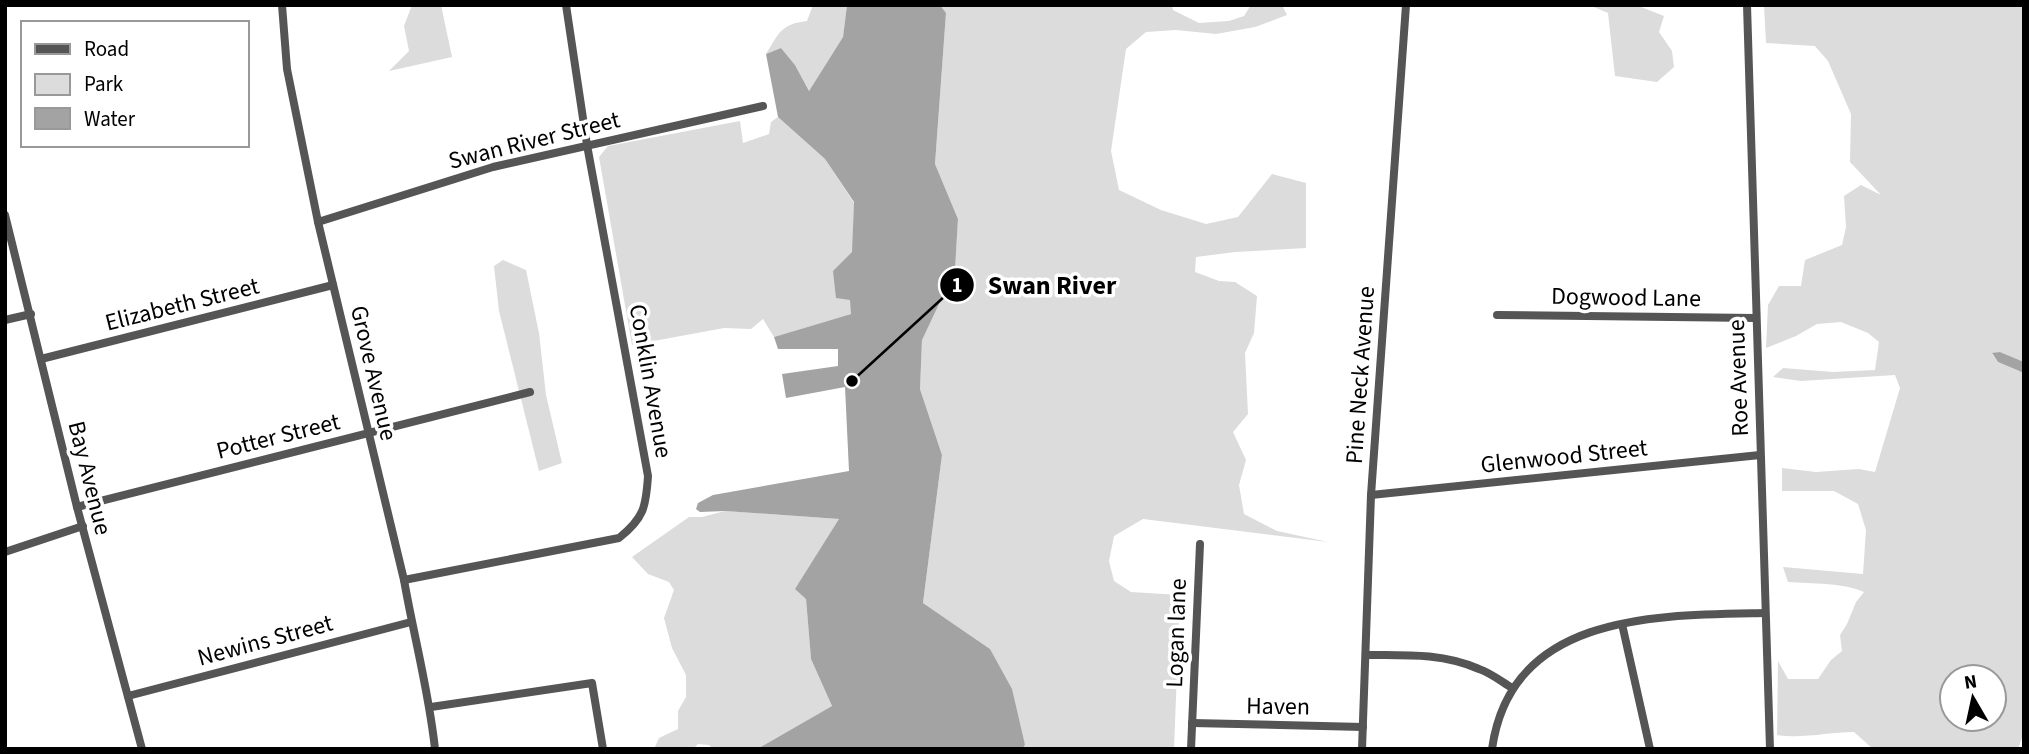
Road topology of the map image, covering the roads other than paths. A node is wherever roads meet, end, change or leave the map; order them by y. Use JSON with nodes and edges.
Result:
{"nodes":[{"id":1,"x":282,"y":5,"type":"edge"},
{"id":2,"x":565,"y":5,"type":"edge"},
{"id":3,"x":1406,"y":5,"type":"edge"},
{"id":4,"x":1747,"y":5,"type":"edge"},
{"id":5,"x":763,"y":106,"type":"dead end"},
{"id":6,"x":587,"y":145,"type":"junction"},
{"id":7,"x":5,"y":215,"type":"edge"},
{"id":8,"x":318,"y":222,"type":"junction"},
{"id":9,"x":333,"y":285,"type":"junction"},
{"id":10,"x":31,"y":314,"type":"junction"},
{"id":11,"x":1497,"y":315,"type":"dead end"},
{"id":12,"x":1755,"y":318,"type":"junction"},
{"id":13,"x":5,"y":320,"type":"edge"},
{"id":14,"x":41,"y":359,"type":"junction"},
{"id":15,"x":530,"y":392,"type":"dead end"},
{"id":16,"x":368,"y":433,"type":"junction"},
{"id":17,"x":1760,"y":455,"type":"junction"},
{"id":18,"x":1371,"y":495,"type":"junction"},
{"id":19,"x":77,"y":507,"type":"junction"},
{"id":20,"x":83,"y":526,"type":"junction"},
{"id":21,"x":1200,"y":544,"type":"dead end"},
{"id":22,"x":5,"y":552,"type":"edge"},
{"id":23,"x":404,"y":580,"type":"junction"},
{"id":24,"x":1765,"y":613,"type":"junction"},
{"id":25,"x":411,"y":622,"type":"junction"},
{"id":26,"x":1622,"y":624,"type":"junction"},
{"id":27,"x":1367,"y":655,"type":"junction"},
{"id":28,"x":1512,"y":688,"type":"junction"},
{"id":29,"x":128,"y":696,"type":"junction"},
{"id":30,"x":430,"y":707,"type":"junction"},
{"id":31,"x":1192,"y":723,"type":"junction"},
{"id":32,"x":1363,"y":727,"type":"junction"},
{"id":33,"x":142,"y":749,"type":"edge"},
{"id":34,"x":435,"y":749,"type":"edge"},
{"id":35,"x":603,"y":749,"type":"edge"},
{"id":36,"x":1191,"y":749,"type":"edge"},
{"id":37,"x":1362,"y":749,"type":"edge"},
{"id":38,"x":1492,"y":749,"type":"edge"},
{"id":39,"x":1650,"y":749,"type":"edge"},
{"id":40,"x":1770,"y":749,"type":"edge"}],
"edges":[{"from":1,"to":8,"type":"street","name":"Grove Avenue"},
{"from":2,"to":6,"type":"street","name":"Conklin Avenue"},
{"from":3,"to":18,"type":"street","name":"Pine Neck Avenue"},
{"from":4,"to":12,"type":"street","name":"Roe Avenue"},
{"from":5,"to":6,"type":"street","name":"Swan River Street"},
{"from":6,"to":8,"type":"street","name":"Swan River Street"},
{"from":6,"to":23,"type":"street","name":"Conklin Avenue"},
{"from":7,"to":10,"type":"street","name":"Bay Avenue"},
{"from":8,"to":9,"type":"street","name":"Grove Avenue"},
{"from":9,"to":14,"type":"street","name":"Elizabeth Street"},
{"from":9,"to":16,"type":"street","name":"Grove Avenue"},
{"from":10,"to":13,"type":"street"},
{"from":10,"to":14,"type":"street","name":"Bay Avenue"},
{"from":11,"to":12,"type":"street","name":"Dogwood Lane"},
{"from":12,"to":17,"type":"street","name":"Roe Avenue"},
{"from":14,"to":19,"type":"street","name":"Bay Avenue"},
{"from":15,"to":16,"type":"street","name":"Potter Street"},
{"from":16,"to":19,"type":"street","name":"Potter Street"},
{"from":16,"to":23,"type":"street","name":"Grove Avenue"},
{"from":17,"to":18,"type":"street","name":"Glenwood Street"},
{"from":17,"to":24,"type":"street","name":"Roe Avenue"},
{"from":18,"to":27,"type":"street","name":"Pine Neck Avenue"},
{"from":19,"to":20,"type":"street","name":"Bay Avenue"},
{"from":20,"to":22,"type":"street"},
{"from":20,"to":29,"type":"street","name":"Bay Avenue"},
{"from":21,"to":31,"type":"street","name":"Logan lane"},
{"from":23,"to":25,"type":"street","name":"Grove Avenue"},
{"from":24,"to":26,"type":"street"},
{"from":24,"to":40,"type":"street","name":"Roe Avenue"},
{"from":25,"to":29,"type":"street","name":"Newins Street"},
{"from":25,"to":30,"type":"street","name":"Grove Avenue"},
{"from":26,"to":28,"type":"street"},
{"from":26,"to":39,"type":"street"},
{"from":27,"to":28,"type":"street"},
{"from":27,"to":32,"type":"street","name":"Pine Neck Avenue"},
{"from":28,"to":38,"type":"street"},
{"from":29,"to":33,"type":"street","name":"Bay Avenue"},
{"from":30,"to":34,"type":"street","name":"Grove Avenue"},
{"from":30,"to":35,"type":"street"},
{"from":31,"to":32,"type":"street","name":"Haven"},
{"from":31,"to":36,"type":"street","name":"Logan lane"},
{"from":32,"to":37,"type":"street","name":"Pine Neck Avenue"}]}
